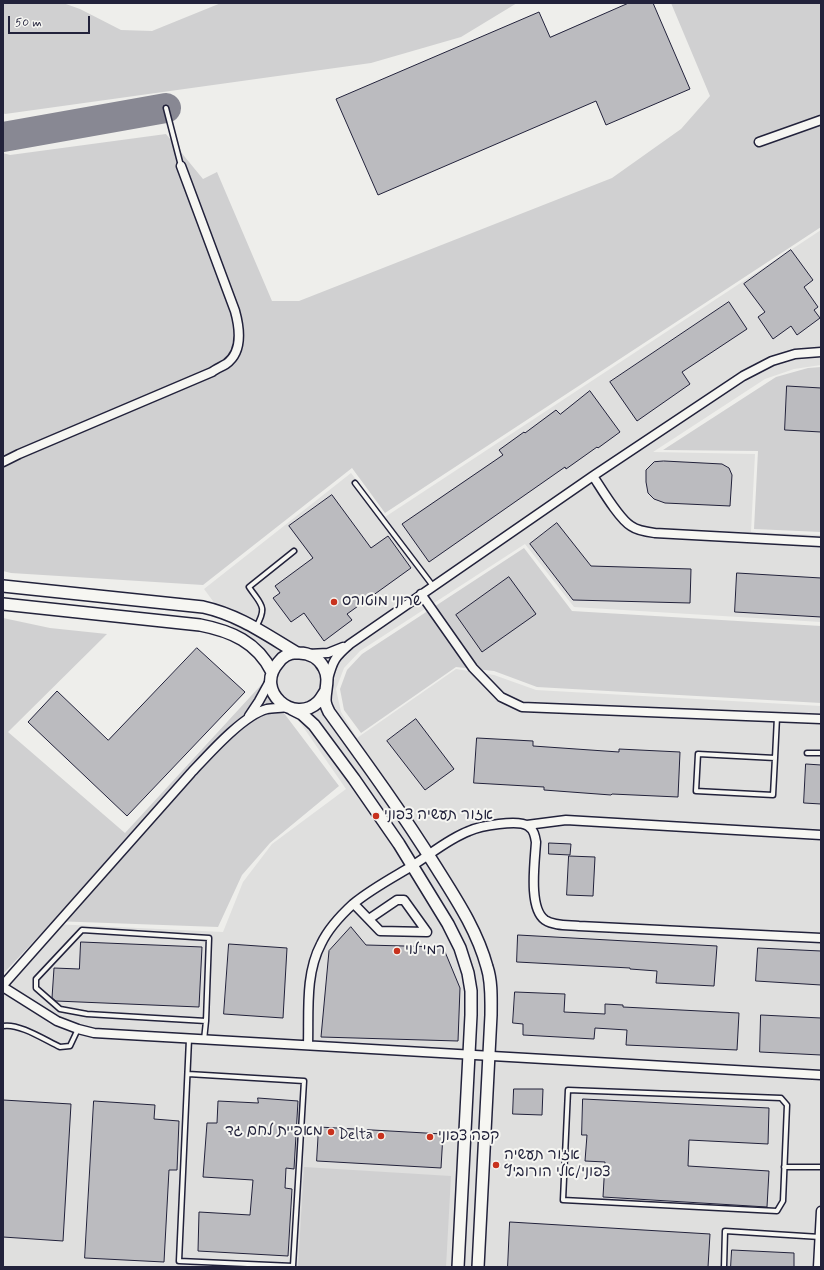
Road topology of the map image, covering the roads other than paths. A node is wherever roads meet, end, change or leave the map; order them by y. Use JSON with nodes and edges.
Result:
{"nodes":[{"id":1,"x":166,"y":108,"type":"dead end"},
{"id":2,"x":821,"y":120,"type":"edge"},
{"id":3,"x":759,"y":142,"type":"dead end"},
{"id":4,"x":182,"y":166,"type":"joint"},
{"id":5,"x":821,"y":352,"type":"edge"},
{"id":6,"x":3,"y":462,"type":"edge"},
{"id":7,"x":593,"y":476,"type":"junction"},
{"id":8,"x":355,"y":483,"type":"dead end"},
{"id":9,"x":821,"y":542,"type":"edge"},
{"id":10,"x":294,"y":551,"type":"dead end"},
{"id":11,"x":3,"y":586,"type":"edge"},
{"id":12,"x":433,"y":586,"type":"junction"},
{"id":13,"x":421,"y":594,"type":"junction"},
{"id":14,"x":3,"y":604,"type":"edge"},
{"id":15,"x":256,"y":627,"type":"junction"},
{"id":16,"x":350,"y":644,"type":"junction"},
{"id":17,"x":302,"y":653,"type":"junction"},
{"id":18,"x":271,"y":676,"type":"junction"},
{"id":19,"x":326,"y":687,"type":"junction"},
{"id":20,"x":290,"y":708,"type":"junction"},
{"id":21,"x":778,"y":717,"type":"junction"},
{"id":22,"x":821,"y":719,"type":"edge"},
{"id":23,"x":245,"y":721,"type":"junction"},
{"id":24,"x":807,"y":752,"type":"dead end"},
{"id":25,"x":821,"y":753,"type":"edge"},
{"id":26,"x":775,"y":758,"type":"junction"},
{"id":27,"x":527,"y":825,"type":"junction"},
{"id":28,"x":821,"y":835,"type":"edge"},
{"id":29,"x":428,"y":855,"type":"junction"},
{"id":30,"x":412,"y":866,"type":"junction"},
{"id":31,"x":354,"y":904,"type":"junction"},
{"id":32,"x":368,"y":919,"type":"junction"},
{"id":33,"x":821,"y":938,"type":"edge"},
{"id":34,"x":3,"y":986,"type":"edge"},
{"id":35,"x":206,"y":1021,"type":"junction"},
{"id":36,"x":3,"y":1026,"type":"edge"},
{"id":37,"x":78,"y":1029,"type":"junction"},
{"id":38,"x":189,"y":1039,"type":"junction"},
{"id":39,"x":204,"y":1040,"type":"junction"},
{"id":40,"x":308,"y":1045,"type":"junction"},
{"id":41,"x":469,"y":1055,"type":"junction"},
{"id":42,"x":489,"y":1056,"type":"junction"},
{"id":43,"x":188,"y":1074,"type":"junction"},
{"id":44,"x":821,"y":1075,"type":"edge"},
{"id":45,"x":784,"y":1167,"type":"junction"},
{"id":46,"x":821,"y":1167,"type":"edge"},
{"id":47,"x":821,"y":1211,"type":"edge"},
{"id":48,"x":820,"y":1237,"type":"junction"},
{"id":49,"x":458,"y":1267,"type":"edge"},
{"id":50,"x":478,"y":1267,"type":"edge"},
{"id":51,"x":724,"y":1267,"type":"edge"},
{"id":52,"x":818,"y":1267,"type":"edge"}],
"edges":[{"from":1,"to":4,"type":"lane"},
{"from":2,"to":3,"type":"street"},
{"from":4,"to":6,"type":"street"},
{"from":5,"to":7,"type":"street"},
{"from":7,"to":9,"type":"street"},
{"from":7,"to":12,"type":"street"},
{"from":8,"to":12,"type":"lane"},
{"from":10,"to":15,"type":"lane"},
{"from":11,"to":15,"type":"street"},
{"from":12,"to":13,"type":"street"},
{"from":13,"to":16,"type":"street"},
{"from":13,"to":21,"type":"street"},
{"from":14,"to":18,"type":"street"},
{"from":15,"to":17,"type":"street"},
{"from":16,"to":17,"type":"street"},
{"from":16,"to":19,"type":"street"},
{"from":17,"to":18,"type":"street"},
{"from":17,"to":19,"type":"street"},
{"from":18,"to":20,"type":"street"},
{"from":18,"to":23,"type":"street"},
{"from":19,"to":20,"type":"street"},
{"from":19,"to":29,"type":"street"},
{"from":20,"to":23,"type":"street"},
{"from":20,"to":30,"type":"street"},
{"from":21,"to":22,"type":"street"},
{"from":21,"to":26,"type":"lane"},
{"from":23,"to":34,"type":"street"},
{"from":24,"to":25,"type":"lane"},
{"from":26,"to":26,"type":"lane"},
{"from":27,"to":28,"type":"street"},
{"from":27,"to":29,"type":"street"},
{"from":27,"to":33,"type":"street"},
{"from":29,"to":30,"type":"street"},
{"from":29,"to":42,"type":"street"},
{"from":30,"to":31,"type":"street"},
{"from":30,"to":41,"type":"street"},
{"from":31,"to":32,"type":"street"},
{"from":31,"to":40,"type":"street"},
{"from":32,"to":32,"type":"street"},
{"from":34,"to":37,"type":"street"},
{"from":35,"to":35,"type":"lane"},
{"from":35,"to":39,"type":"lane"},
{"from":36,"to":37,"type":"lane"},
{"from":37,"to":38,"type":"street"},
{"from":38,"to":39,"type":"street"},
{"from":38,"to":43,"type":"lane"},
{"from":39,"to":40,"type":"street"},
{"from":40,"to":41,"type":"street"},
{"from":41,"to":42,"type":"street"},
{"from":41,"to":49,"type":"street"},
{"from":42,"to":44,"type":"street"},
{"from":42,"to":50,"type":"street"},
{"from":43,"to":43,"type":"lane"},
{"from":45,"to":45,"type":"lane"},
{"from":45,"to":46,"type":"lane"},
{"from":47,"to":48,"type":"street"},
{"from":48,"to":51,"type":"lane"},
{"from":48,"to":52,"type":"street"}]}
